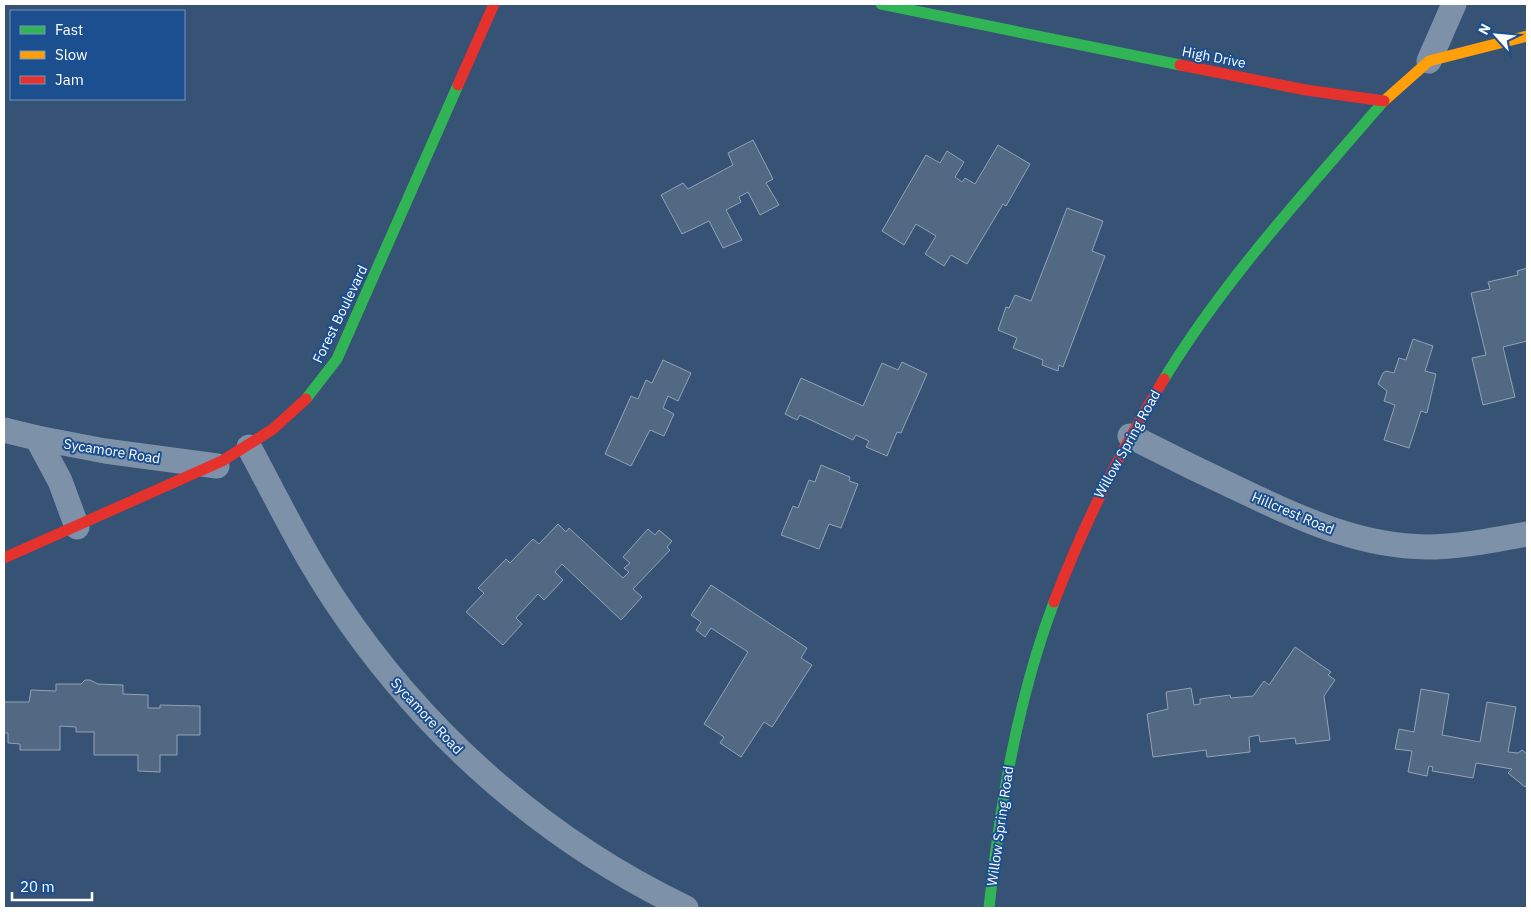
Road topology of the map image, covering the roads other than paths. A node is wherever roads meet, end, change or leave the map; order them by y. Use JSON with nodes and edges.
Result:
{"nodes":[{"id":1,"x":494,"y":4,"type":"edge"},
{"id":2,"x":881,"y":4,"type":"edge"},
{"id":3,"x":1454,"y":4,"type":"edge"},
{"id":4,"x":1527,"y":36,"type":"edge"},
{"id":5,"x":1429,"y":62,"type":"junction"},
{"id":6,"x":1383,"y":102,"type":"junction"},
{"id":7,"x":4,"y":430,"type":"edge"},
{"id":8,"x":1130,"y":436,"type":"junction"},
{"id":9,"x":37,"y":438,"type":"junction"},
{"id":10,"x":249,"y":447,"type":"junction"},
{"id":11,"x":217,"y":466,"type":"junction"},
{"id":12,"x":77,"y":527,"type":"junction"},
{"id":13,"x":1527,"y":534,"type":"edge"},
{"id":14,"x":4,"y":558,"type":"edge"},
{"id":15,"x":686,"y":908,"type":"edge"},
{"id":16,"x":989,"y":908,"type":"edge"}],
"edges":[{"from":1,"to":10,"type":"street","name":"Forest Boulevard"},
{"from":2,"to":6,"type":"street","name":"High Drive"},
{"from":3,"to":5,"type":"street"},
{"from":4,"to":5,"type":"street"},
{"from":5,"to":6,"type":"street"},
{"from":6,"to":8,"type":"street","name":"Willow Spring Road"},
{"from":7,"to":9,"type":"street","name":"Sycamore Road"},
{"from":8,"to":13,"type":"street","name":"Hillcrest Road"},
{"from":8,"to":16,"type":"street","name":"Willow Spring Road"},
{"from":9,"to":11,"type":"street","name":"Sycamore Road"},
{"from":9,"to":12,"type":"street","name":"Sycamore Road"},
{"from":10,"to":11,"type":"street","name":"Forest Boulevard"},
{"from":10,"to":15,"type":"street","name":"Sycamore Road"},
{"from":11,"to":12,"type":"street","name":"Forest Boulevard"},
{"from":12,"to":14,"type":"street","name":"Forest Boulevard"}]}
